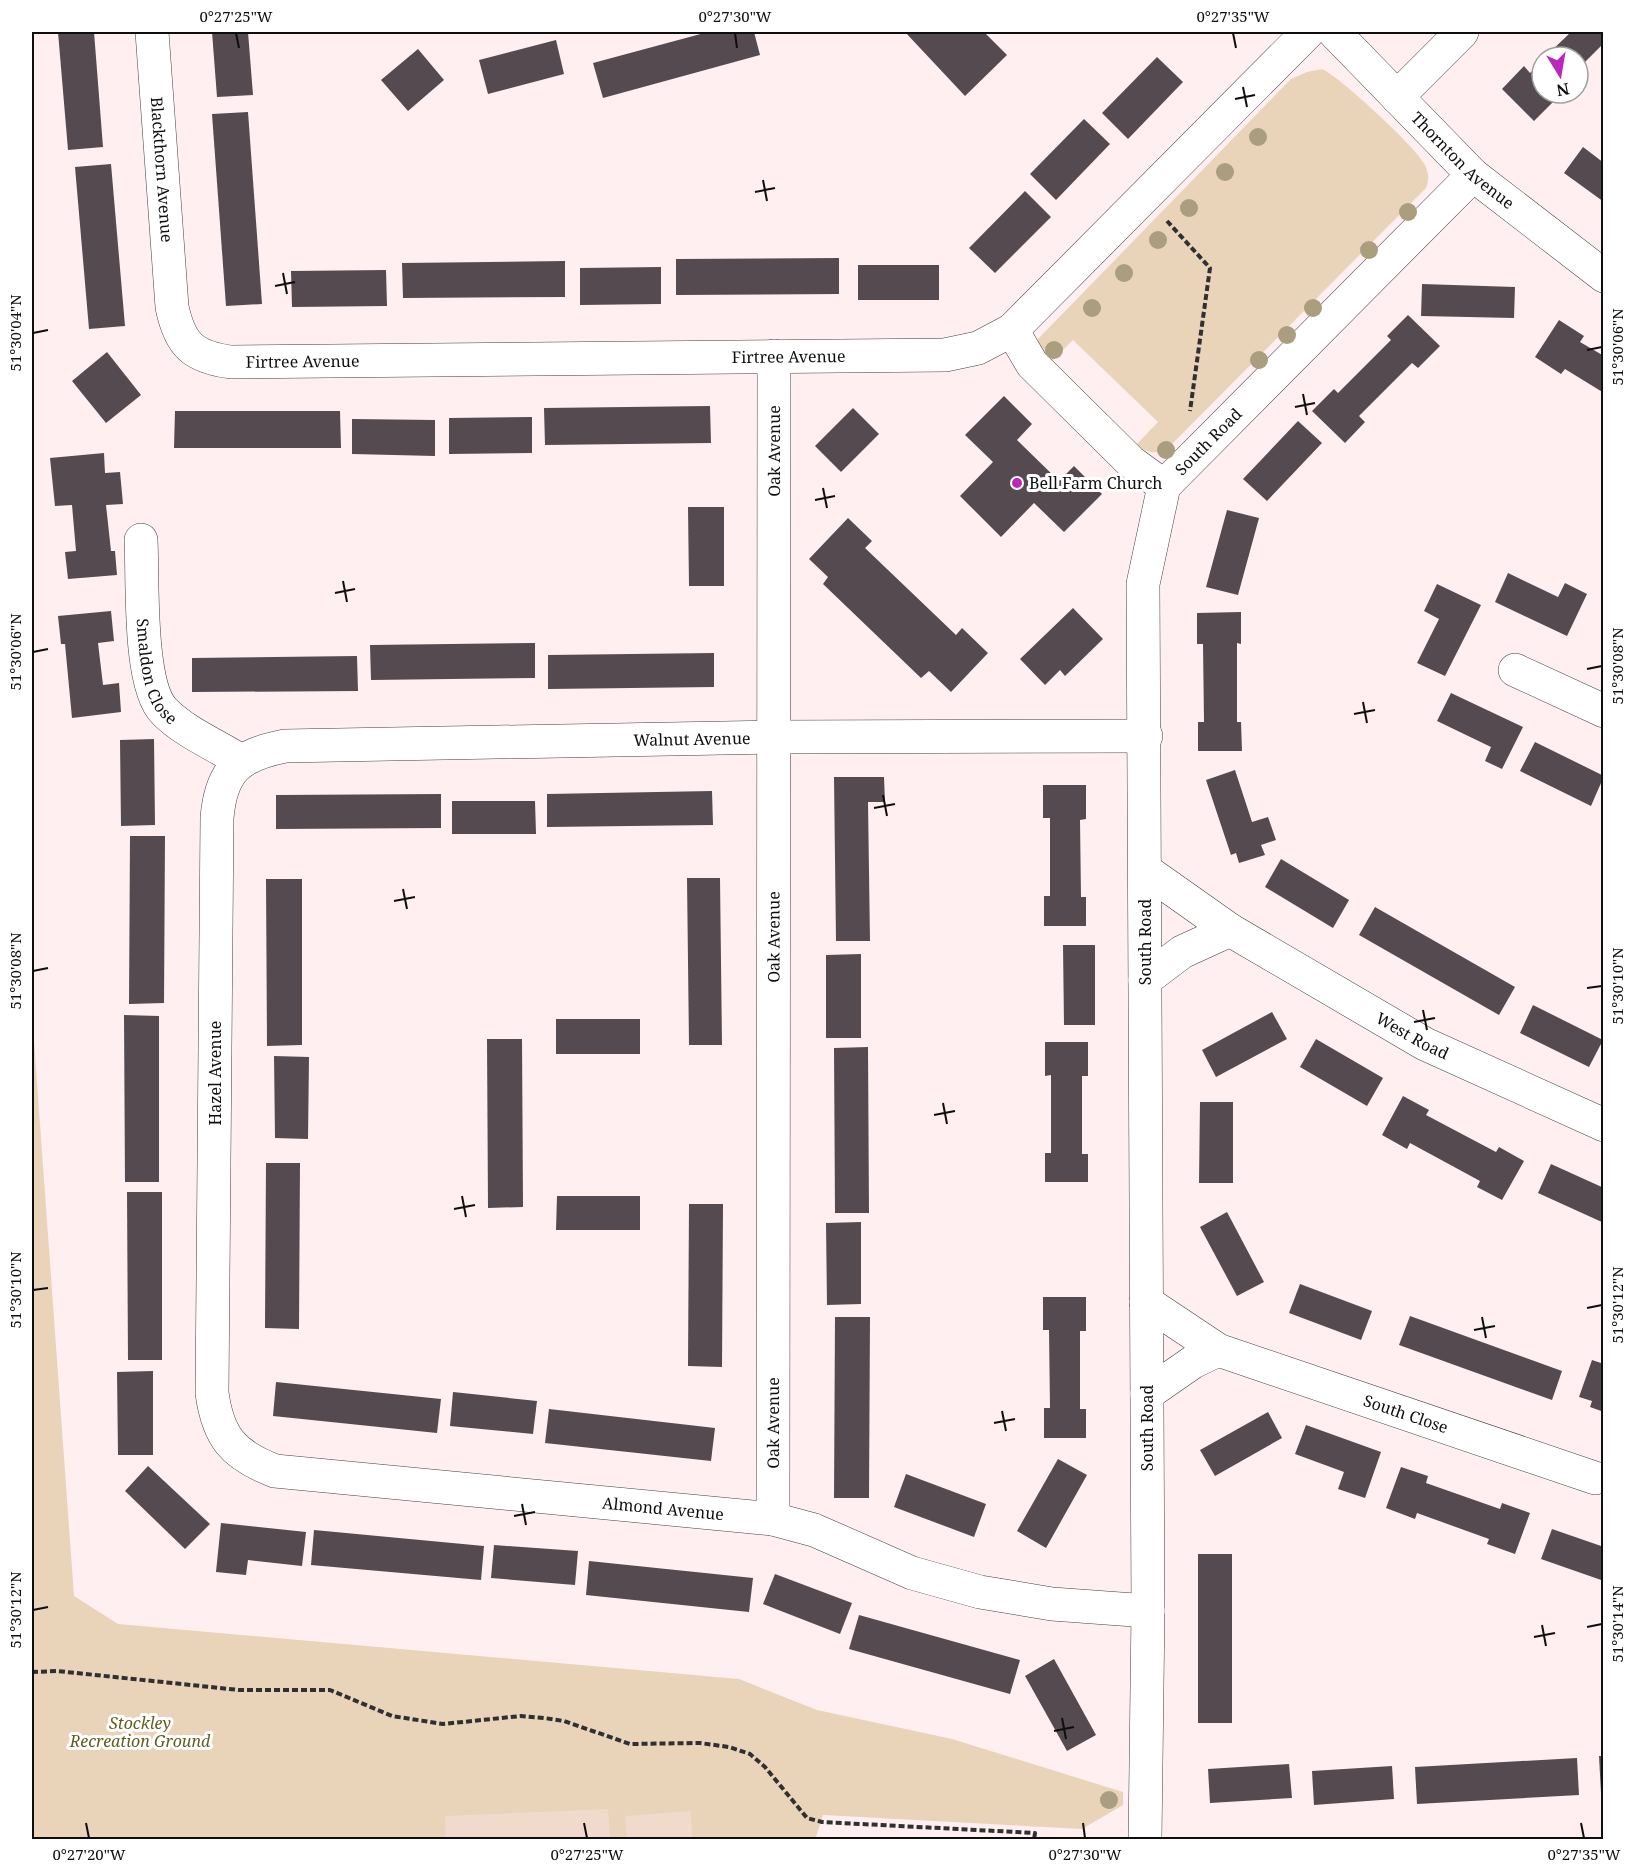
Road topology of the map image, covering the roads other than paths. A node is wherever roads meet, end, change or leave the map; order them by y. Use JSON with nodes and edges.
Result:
{"nodes":[{"id":1,"x":152,"y":32,"type":"edge"},
{"id":2,"x":1308,"y":32,"type":"edge"},
{"id":3,"x":1334,"y":32,"type":"edge"},
{"id":4,"x":1462,"y":32,"type":"edge"},
{"id":5,"x":1397,"y":97,"type":"junction"},
{"id":6,"x":1473,"y":175,"type":"junction"},
{"id":7,"x":1604,"y":276,"type":"edge"},
{"id":8,"x":171,"y":307,"type":"joint"},
{"id":9,"x":1012,"y":330,"type":"junction"},
{"id":10,"x":774,"y":356,"type":"junction"},
{"id":11,"x":1173,"y":476,"type":"junction"},
{"id":12,"x":141,"y":540,"type":"dead end"},
{"id":13,"x":1515,"y":670,"type":"dead end"},
{"id":14,"x":1604,"y":711,"type":"edge"},
{"id":15,"x":1146,"y":736,"type":"junction"},
{"id":16,"x":774,"y":737,"type":"junction"},
{"id":17,"x":241,"y":761,"type":"junction"},
{"id":18,"x":1145,"y":870,"type":"junction"},
{"id":19,"x":1230,"y":930,"type":"junction"},
{"id":20,"x":1145,"y":980,"type":"junction"},
{"id":21,"x":1604,"y":1125,"type":"edge"},
{"id":22,"x":1146,"y":1302,"type":"junction"},
{"id":23,"x":1218,"y":1350,"type":"junction"},
{"id":24,"x":212,"y":1393,"type":"joint"},
{"id":25,"x":1147,"y":1394,"type":"junction"},
{"id":26,"x":1595,"y":1478,"type":"dead end"},
{"id":27,"x":773,"y":1519,"type":"junction"},
{"id":28,"x":1148,"y":1611,"type":"junction"},
{"id":29,"x":1145,"y":1839,"type":"edge"}],
"edges":[{"from":1,"to":8,"type":"street","name":"Blackthorn Avenue"},
{"from":2,"to":9,"type":"street","name":"Firtree Avenue"},
{"from":3,"to":5,"type":"street","name":"Thornton Avenue"},
{"from":4,"to":5,"type":"street"},
{"from":5,"to":6,"type":"street","name":"Thornton Avenue"},
{"from":6,"to":7,"type":"street","name":"Thornton Avenue"},
{"from":6,"to":11,"type":"street","name":"South Road"},
{"from":8,"to":10,"type":"street","name":"Firtree Avenue"},
{"from":9,"to":10,"type":"street","name":"Firtree Avenue"},
{"from":9,"to":11,"type":"street"},
{"from":10,"to":16,"type":"street","name":"Oak Avenue"},
{"from":11,"to":15,"type":"street","name":"South Road"},
{"from":12,"to":17,"type":"street","name":"Smaldon Close"},
{"from":13,"to":14,"type":"street"},
{"from":15,"to":16,"type":"street","name":"Walnut Avenue"},
{"from":15,"to":18,"type":"street","name":"South Road"},
{"from":16,"to":17,"type":"street","name":"Walnut Avenue"},
{"from":16,"to":27,"type":"street","name":"Oak Avenue"},
{"from":17,"to":24,"type":"street","name":"Hazel Avenue"},
{"from":18,"to":19,"type":"street","name":"West Road"},
{"from":18,"to":20,"type":"street","name":"South Road"},
{"from":19,"to":20,"type":"street"},
{"from":19,"to":21,"type":"street","name":"West Road"},
{"from":20,"to":22,"type":"street","name":"South Road"},
{"from":22,"to":23,"type":"street","name":"South Close"},
{"from":22,"to":25,"type":"street","name":"South Road"},
{"from":23,"to":25,"type":"street"},
{"from":23,"to":26,"type":"street","name":"South Close"},
{"from":24,"to":27,"type":"street","name":"Almond Avenue"},
{"from":25,"to":28,"type":"street","name":"South Road"},
{"from":27,"to":28,"type":"street","name":"Almond Avenue"},
{"from":28,"to":29,"type":"street","name":"South Road"}]}
